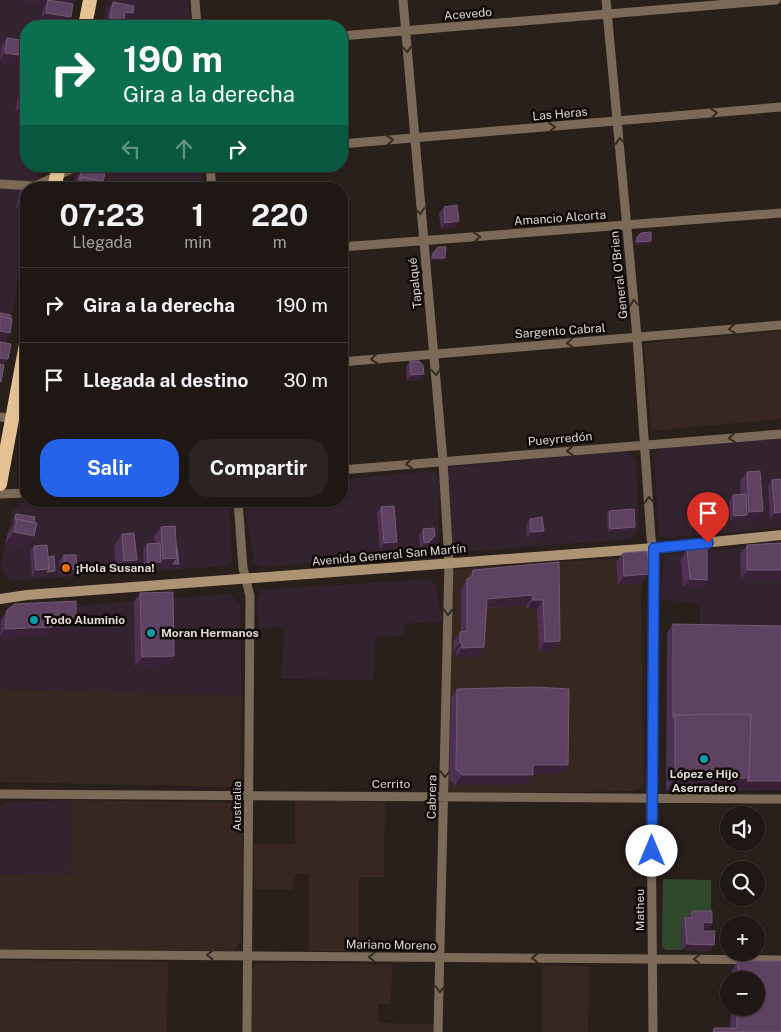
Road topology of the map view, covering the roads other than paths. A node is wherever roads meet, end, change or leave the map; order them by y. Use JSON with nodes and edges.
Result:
{"nodes":[{"id":1,"x":90,"y":0,"type":"edge"},
{"id":2,"x":195,"y":0,"type":"edge"},
{"id":3,"x":403,"y":0,"type":"edge"},
{"id":4,"x":606,"y":0,"type":"edge"},
{"id":5,"x":776,"y":0,"type":"edge"},
{"id":6,"x":608,"y":15,"type":"junction"},
{"id":7,"x":86,"y":20,"type":"edge"},
{"id":8,"x":197,"y":20,"type":"edge"},
{"id":9,"x":406,"y":32,"type":"junction"},
{"id":10,"x":348,"y":36,"type":"edge"},
{"id":11,"x":781,"y":107,"type":"edge"},
{"id":12,"x":618,"y":122,"type":"junction"},
{"id":13,"x":414,"y":139,"type":"junction"},
{"id":14,"x":348,"y":144,"type":"edge"},
{"id":15,"x":57,"y":177,"type":"edge"},
{"id":16,"x":45,"y":182,"type":"edge"},
{"id":17,"x":0,"y":184,"type":"edge"},
{"id":18,"x":20,"y":185,"type":"edge"},
{"id":19,"x":781,"y":213,"type":"edge"},
{"id":20,"x":627,"y":225,"type":"junction"},
{"id":21,"x":423,"y":241,"type":"junction"},
{"id":22,"x":348,"y":246,"type":"edge"},
{"id":23,"x":781,"y":325,"type":"edge"},
{"id":24,"x":637,"y":337,"type":"junction"},
{"id":25,"x":434,"y":353,"type":"junction"},
{"id":26,"x":348,"y":361,"type":"edge"},
{"id":27,"x":20,"y":390,"type":"edge"},
{"id":28,"x":6,"y":418,"type":"edge"},
{"id":29,"x":781,"y":434,"type":"edge"},
{"id":30,"x":645,"y":445,"type":"junction"},
{"id":31,"x":444,"y":461,"type":"junction"},
{"id":32,"x":348,"y":469,"type":"edge"},
{"id":33,"x":0,"y":484,"type":"edge"},
{"id":34,"x":20,"y":493,"type":"edge"},
{"id":35,"x":0,"y":494,"type":"edge"},
{"id":36,"x":239,"y":507,"type":"edge"},
{"id":37,"x":781,"y":535,"type":"edge"},
{"id":38,"x":654,"y":548,"type":"junction"},
{"id":39,"x":449,"y":563,"type":"junction"},
{"id":40,"x":246,"y":580,"type":"junction"},
{"id":41,"x":0,"y":599,"type":"edge"},
{"id":42,"x":0,"y":794,"type":"edge"},
{"id":43,"x":249,"y":796,"type":"junction"},
{"id":44,"x":445,"y":796,"type":"junction"},
{"id":45,"x":651,"y":797,"type":"junction"},
{"id":46,"x":781,"y":799,"type":"edge"},
{"id":47,"x":0,"y":954,"type":"edge"},
{"id":48,"x":248,"y":956,"type":"junction"},
{"id":49,"x":441,"y":958,"type":"junction"},
{"id":50,"x":652,"y":958,"type":"junction"},
{"id":51,"x":781,"y":960,"type":"edge"},
{"id":52,"x":247,"y":1032,"type":"edge"},
{"id":53,"x":438,"y":1032,"type":"edge"},
{"id":54,"x":653,"y":1032,"type":"edge"}],
"edges":[{"from":1,"to":7,"type":"highway"},
{"from":2,"to":8,"type":"street"},
{"from":3,"to":9,"type":"street","name":"Tapalqué"},
{"from":4,"to":6,"type":"street","name":"General O'Brien"},
{"from":5,"to":6,"type":"street","name":"Acevedo"},
{"from":6,"to":9,"type":"street","name":"Acevedo"},
{"from":6,"to":12,"type":"street","name":"General O'Brien"},
{"from":9,"to":10,"type":"street","name":"Acevedo"},
{"from":9,"to":13,"type":"street","name":"Tapalqué","one_way":true},
{"from":12,"to":11,"type":"street","name":"Las Heras","one_way":true},
{"from":13,"to":12,"type":"street","name":"Las Heras","one_way":true},
{"from":20,"to":12,"type":"street","name":"General O'Brien","one_way":true},
{"from":14,"to":13,"type":"street","name":"Las Heras","one_way":true},
{"from":13,"to":21,"type":"street","name":"Tapalqué","one_way":true},
{"from":15,"to":16,"type":"street"},
{"from":17,"to":18,"type":"street"},
{"from":19,"to":20,"type":"street","name":"Amancio Alcorta"},
{"from":21,"to":20,"type":"street","name":"Amancio Alcorta","one_way":true},
{"from":24,"to":20,"type":"street","name":"General O'Brien","one_way":true},
{"from":21,"to":22,"type":"street","name":"Amancio Alcorta"},
{"from":21,"to":25,"type":"street","name":"Tapalqué"},
{"from":23,"to":24,"type":"street","name":"Sargento Cabral","one_way":true},
{"from":24,"to":25,"type":"street","name":"Sargento Cabral","one_way":true},
{"from":24,"to":30,"type":"street","name":"General O'Brien"},
{"from":25,"to":26,"type":"street","name":"Sargento Cabral","one_way":true},
{"from":25,"to":31,"type":"street","name":"Tapalqué","one_way":true},
{"from":27,"to":28,"type":"highway"},
{"from":28,"to":33,"type":"highway"},
{"from":29,"to":30,"type":"street","name":"Pueyrredón","one_way":true},
{"from":30,"to":31,"type":"street","name":"Pueyrredón","one_way":true},
{"from":38,"to":30,"type":"street","name":"General O'Brien","one_way":true},
{"from":31,"to":32,"type":"street","name":"Pueyrredón","one_way":true},
{"from":31,"to":39,"type":"street","name":"Tapalqué"},
{"from":34,"to":35,"type":"street"},
{"from":36,"to":40,"type":"street","name":"Australia"},
{"from":37,"to":38,"type":"main road","name":"Avenida General San Martín"},
{"from":38,"to":39,"type":"main road","name":"Avenida General San Martín"},
{"from":38,"to":45,"type":"street","name":"Matheu"},
{"from":39,"to":40,"type":"main road","name":"Avenida General San Martín"},
{"from":39,"to":44,"type":"street","name":"Cabrera","one_way":true},
{"from":40,"to":41,"type":"main road","name":"Avenida General San Martín"},
{"from":40,"to":43,"type":"street","name":"Australia"},
{"from":42,"to":43,"type":"street","name":"Cerrito"},
{"from":43,"to":44,"type":"street","name":"Cerrito"},
{"from":43,"to":48,"type":"street","name":"Australia"},
{"from":44,"to":45,"type":"street","name":"Cerrito"},
{"from":44,"to":49,"type":"street","name":"Cabrera"},
{"from":45,"to":46,"type":"street","name":"Cerrito"},
{"from":45,"to":50,"type":"street","name":"Matheu"},
{"from":48,"to":47,"type":"street","name":"Mariano Moreno","one_way":true},
{"from":49,"to":48,"type":"street","name":"Mariano Moreno","one_way":true},
{"from":48,"to":52,"type":"street","name":"Australia"},
{"from":50,"to":49,"type":"street","name":"Mariano Moreno","one_way":true},
{"from":49,"to":53,"type":"street","name":"Cabrera","one_way":true},
{"from":51,"to":50,"type":"street","name":"Mariano Moreno","one_way":true},
{"from":50,"to":54,"type":"street","name":"Matheu"}]}
